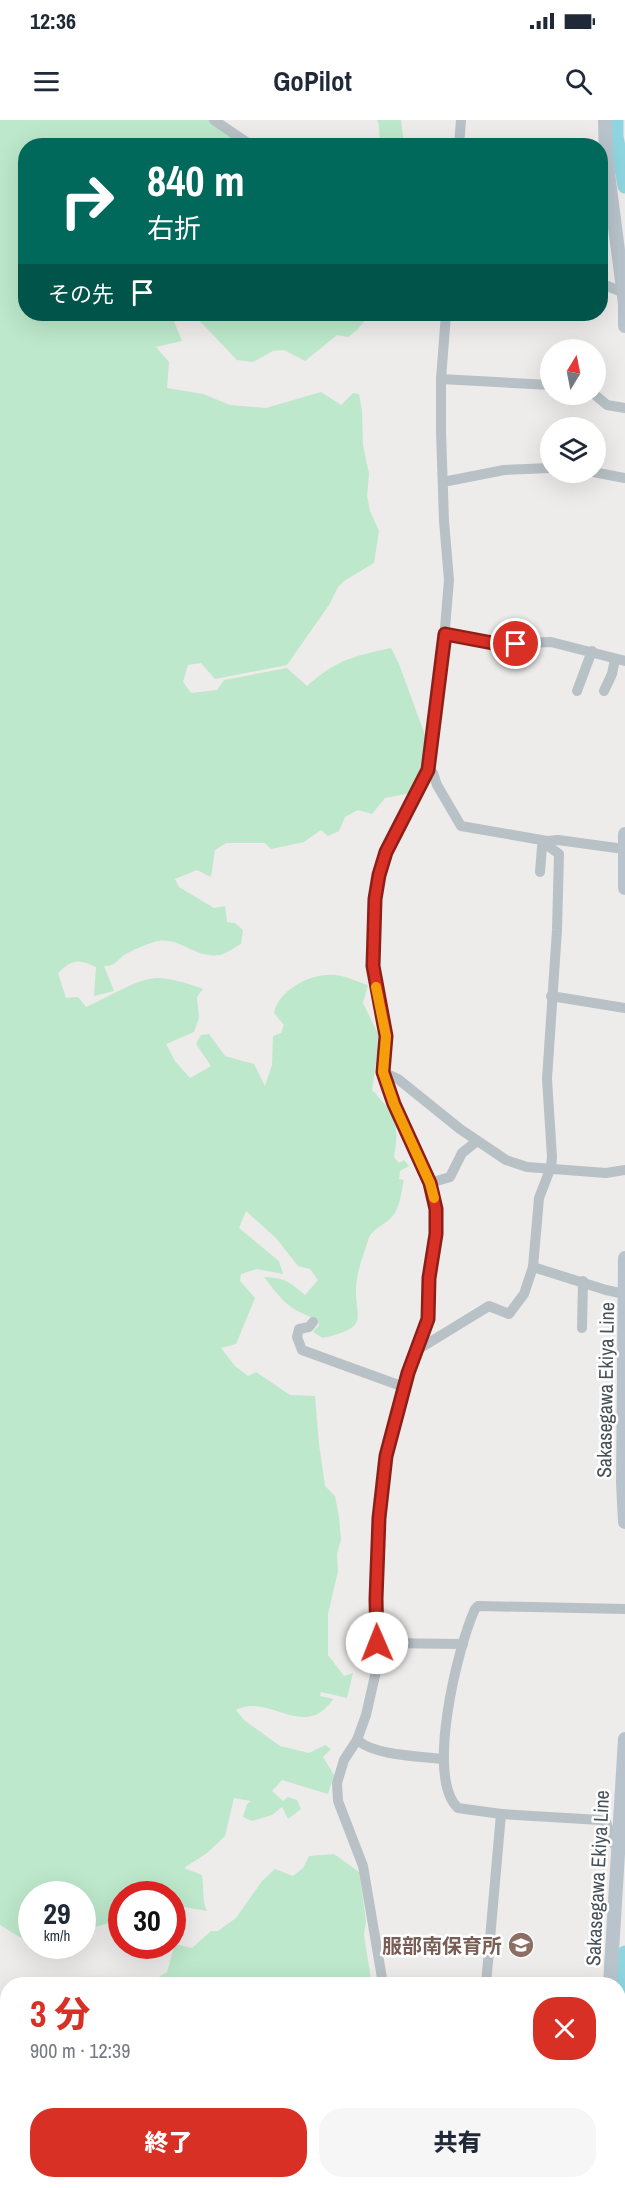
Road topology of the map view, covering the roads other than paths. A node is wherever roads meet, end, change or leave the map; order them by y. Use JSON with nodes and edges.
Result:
{"nodes":[{"id":1,"x":214,"y":120,"type":"edge"},
{"id":2,"x":461,"y":120,"type":"edge"},
{"id":3,"x":605,"y":120,"type":"edge"},
{"id":4,"x":240,"y":138,"type":"edge"},
{"id":5,"x":460,"y":138,"type":"edge"},
{"id":6,"x":605,"y":138,"type":"edge"},
{"id":7,"x":608,"y":207,"type":"edge"},
{"id":8,"x":608,"y":289,"type":"edge"},
{"id":9,"x":624,"y":300,"type":"edge"},
{"id":10,"x":445,"y":321,"type":"edge"},
{"id":11,"x":625,"y":326,"type":"edge"},
{"id":12,"x":441,"y":379,"type":"junction"},
{"id":13,"x":540,"y":384,"type":"edge"},
{"id":14,"x":606,"y":404,"type":"edge"},
{"id":15,"x":625,"y":408,"type":"edge"},
{"id":16,"x":540,"y":468,"type":"edge"},
{"id":17,"x":606,"y":474,"type":"edge"},
{"id":18,"x":625,"y":478,"type":"edge"},
{"id":19,"x":443,"y":482,"type":"junction"},
{"id":20,"x":445,"y":634,"type":"junction"},
{"id":21,"x":592,"y":651,"type":"junction"},
{"id":22,"x":620,"y":660,"type":"edge"},
{"id":23,"x":577,"y":691,"type":"dead end"},
{"id":24,"x":604,"y":691,"type":"dead end"},
{"id":25,"x":428,"y":770,"type":"junction"},
{"id":26,"x":625,"y":834,"type":"edge"},
{"id":27,"x":547,"y":841,"type":"junction"},
{"id":28,"x":624,"y":849,"type":"edge"},
{"id":29,"x":540,"y":872,"type":"dead end"},
{"id":30,"x":625,"y":888,"type":"edge"},
{"id":31,"x":551,"y":996,"type":"junction"},
{"id":32,"x":625,"y":1008,"type":"edge"},
{"id":33,"x":383,"y":1072,"type":"junction"},
{"id":34,"x":477,"y":1141,"type":"junction"},
{"id":35,"x":551,"y":1167,"type":"junction"},
{"id":36,"x":625,"y":1170,"type":"edge"},
{"id":37,"x":430,"y":1183,"type":"junction"},
{"id":38,"x":625,"y":1258,"type":"edge"},
{"id":39,"x":533,"y":1268,"type":"junction"},
{"id":40,"x":583,"y":1281,"type":"junction"},
{"id":41,"x":625,"y":1294,"type":"edge"},
{"id":42,"x":312,"y":1322,"type":"dead end"},
{"id":43,"x":582,"y":1328,"type":"dead end"},
{"id":44,"x":419,"y":1345,"type":"junction"},
{"id":45,"x":625,"y":1386,"type":"edge"},
{"id":46,"x":404,"y":1387,"type":"junction"},
{"id":47,"x":625,"y":1522,"type":"edge"},
{"id":48,"x":625,"y":1609,"type":"edge"},
{"id":49,"x":377,"y":1643,"type":"junction"},
{"id":50,"x":463,"y":1644,"type":"junction"},
{"id":51,"x":625,"y":1739,"type":"edge"},
{"id":52,"x":357,"y":1740,"type":"junction"},
{"id":53,"x":444,"y":1759,"type":"junction"},
{"id":54,"x":501,"y":1814,"type":"junction"},
{"id":55,"x":622,"y":1848,"type":"edge"},
{"id":56,"x":621,"y":1890,"type":"edge"},
{"id":57,"x":382,"y":1977,"type":"edge"},
{"id":58,"x":487,"y":1977,"type":"edge"},
{"id":59,"x":611,"y":1977,"type":"edge"}],
"edges":[{"from":1,"to":4,"type":"street"},
{"from":2,"to":5,"type":"street"},
{"from":3,"to":6,"type":"main road"},
{"from":7,"to":9,"type":"main road"},
{"from":8,"to":9,"type":"street"},
{"from":9,"to":11,"type":"main road"},
{"from":10,"to":12,"type":"street"},
{"from":12,"to":13,"type":"street"},
{"from":12,"to":19,"type":"street"},
{"from":14,"to":15,"type":"street"},
{"from":16,"to":19,"type":"street"},
{"from":17,"to":18,"type":"street"},
{"from":19,"to":20,"type":"street"},
{"from":20,"to":21,"type":"street"},
{"from":20,"to":25,"type":"street"},
{"from":21,"to":22,"type":"street"},
{"from":21,"to":23,"type":"street"},
{"from":22,"to":24,"type":"street"},
{"from":25,"to":27,"type":"street"},
{"from":25,"to":33,"type":"street"},
{"from":26,"to":28,"type":"main road"},
{"from":27,"to":28,"type":"street"},
{"from":27,"to":29,"type":"street"},
{"from":27,"to":31,"type":"street"},
{"from":28,"to":30,"type":"main road"},
{"from":31,"to":32,"type":"street"},
{"from":31,"to":35,"type":"street"},
{"from":33,"to":34,"type":"street"},
{"from":33,"to":37,"type":"street"},
{"from":34,"to":35,"type":"street"},
{"from":34,"to":37,"type":"street"},
{"from":35,"to":36,"type":"street"},
{"from":35,"to":39,"type":"street"},
{"from":37,"to":44,"type":"street"},
{"from":38,"to":41,"type":"main road","name":"Sakasegawa Ekiya Line"},
{"from":39,"to":40,"type":"street"},
{"from":39,"to":44,"type":"street"},
{"from":40,"to":41,"type":"street"},
{"from":40,"to":43,"type":"street"},
{"from":41,"to":45,"type":"main road","name":"Sakasegawa Ekiya Line"},
{"from":42,"to":46,"type":"street"},
{"from":44,"to":46,"type":"street"},
{"from":45,"to":47,"type":"main road","name":"Sakasegawa Ekiya Line"},
{"from":46,"to":49,"type":"street"},
{"from":48,"to":50,"type":"street"},
{"from":49,"to":50,"type":"street"},
{"from":49,"to":52,"type":"street"},
{"from":50,"to":53,"type":"street"},
{"from":51,"to":55,"type":"main road","name":"Sakasegawa Ekiya Line"},
{"from":52,"to":53,"type":"street"},
{"from":52,"to":57,"type":"street"},
{"from":53,"to":54,"type":"street"},
{"from":54,"to":55,"type":"street"},
{"from":54,"to":58,"type":"street"},
{"from":55,"to":56,"type":"main road","name":"Sakasegawa Ekiya Line"},
{"from":56,"to":59,"type":"main road","name":"Sakasegawa Ekiya Line"}]}
